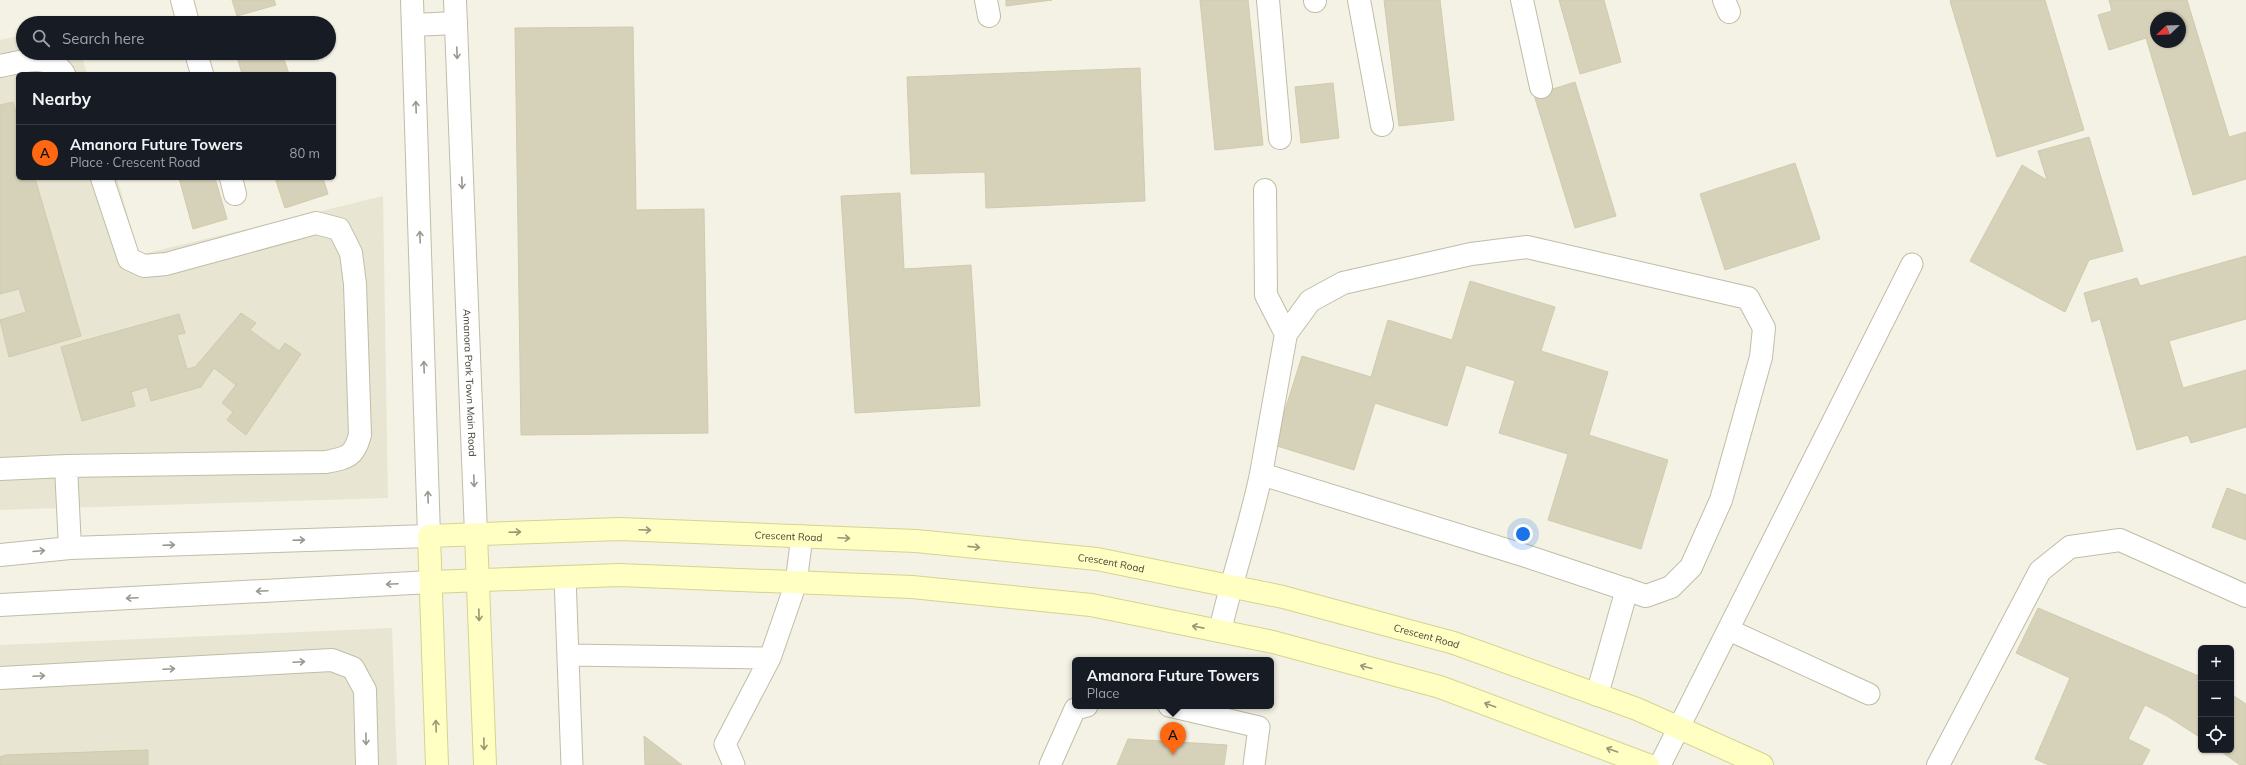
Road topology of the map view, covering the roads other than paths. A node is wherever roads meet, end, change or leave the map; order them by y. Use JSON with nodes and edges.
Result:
{"nodes":[{"id":1,"x":182,"y":0,"type":"edge"},
{"id":2,"x":412,"y":0,"type":"edge"},
{"id":3,"x":455,"y":0,"type":"edge"},
{"id":4,"x":1268,"y":0,"type":"edge"},
{"id":5,"x":1359,"y":0,"type":"edge"},
{"id":6,"x":1522,"y":0,"type":"edge"},
{"id":7,"x":186,"y":16,"type":"edge"},
{"id":8,"x":456,"y":23,"type":"junction"},
{"id":9,"x":413,"y":24,"type":"junction"},
{"id":10,"x":29,"y":60,"type":"edge"},
{"id":11,"x":39,"y":60,"type":"edge"},
{"id":12,"x":198,"y":60,"type":"edge"},
{"id":13,"x":0,"y":66,"type":"edge"},
{"id":14,"x":62,"y":72,"type":"edge"},
{"id":15,"x":201,"y":72,"type":"edge"},
{"id":16,"x":1541,"y":87,"type":"dead end"},
{"id":17,"x":1382,"y":125,"type":"dead end"},
{"id":18,"x":1280,"y":138,"type":"dead end"},
{"id":19,"x":103,"y":180,"type":"edge"},
{"id":20,"x":1265,"y":190,"type":"dead end"},
{"id":21,"x":1912,"y":264,"type":"dead end"},
{"id":22,"x":1286,"y":334,"type":"junction"},
{"id":23,"x":66,"y":466,"type":"junction"},
{"id":24,"x":0,"y":469,"type":"edge"},
{"id":25,"x":1261,"y":474,"type":"junction"},
{"id":26,"x":476,"y":534,"type":"junction"},
{"id":27,"x":429,"y":536,"type":"junction"},
{"id":28,"x":802,"y":536,"type":"junction"},
{"id":29,"x":70,"y":548,"type":"junction"},
{"id":30,"x":0,"y":555,"type":"edge"},
{"id":31,"x":565,"y":577,"type":"junction"},
{"id":32,"x":477,"y":580,"type":"junction"},
{"id":33,"x":431,"y":582,"type":"junction"},
{"id":34,"x":796,"y":583,"type":"junction"},
{"id":35,"x":1230,"y":586,"type":"junction"},
{"id":36,"x":1627,"y":589,"type":"junction"},
{"id":37,"x":2246,"y":596,"type":"edge"},
{"id":38,"x":0,"y":605,"type":"edge"},
{"id":39,"x":1729,"y":630,"type":"junction"},
{"id":40,"x":1220,"y":631,"type":"junction"},
{"id":41,"x":568,"y":655,"type":"junction"},
{"id":42,"x":770,"y":658,"type":"junction"},
{"id":43,"x":0,"y":678,"type":"edge"},
{"id":44,"x":1869,"y":694,"type":"dead end"},
{"id":45,"x":1597,"y":695,"type":"junction"},
{"id":46,"x":1075,"y":709,"type":"edge"},
{"id":47,"x":1182,"y":709,"type":"edge"},
{"id":48,"x":1680,"y":728,"type":"junction"},
{"id":49,"x":367,"y":765,"type":"edge"},
{"id":50,"x":437,"y":765,"type":"edge"},
{"id":51,"x":485,"y":765,"type":"edge"},
{"id":52,"x":572,"y":765,"type":"edge"},
{"id":53,"x":734,"y":765,"type":"edge"},
{"id":54,"x":1050,"y":765,"type":"edge"},
{"id":55,"x":1254,"y":765,"type":"edge"},
{"id":56,"x":1648,"y":765,"type":"edge"},
{"id":57,"x":1660,"y":765,"type":"edge"},
{"id":58,"x":1762,"y":765,"type":"edge"},
{"id":59,"x":1938,"y":765,"type":"edge"}],
"edges":[{"from":1,"to":7,"type":"street"},
{"from":2,"to":9,"type":"street"},
{"from":3,"to":8,"type":"street","name":"Amanora Park Town Main Road"},
{"from":4,"to":18,"type":"street"},
{"from":5,"to":17,"type":"street"},
{"from":6,"to":16,"type":"street"},
{"from":8,"to":9,"type":"street"},
{"from":8,"to":26,"type":"street","name":"Amanora Park Town Main Road","one_way":true},
{"from":27,"to":9,"type":"street","one_way":true},
{"from":10,"to":13,"type":"street"},
{"from":11,"to":14,"type":"street"},
{"from":12,"to":15,"type":"street"},
{"from":19,"to":23,"type":"street"},
{"from":20,"to":22,"type":"street"},
{"from":21,"to":39,"type":"lane"},
{"from":22,"to":25,"type":"street"},
{"from":22,"to":36,"type":"street"},
{"from":23,"to":24,"type":"street"},
{"from":23,"to":29,"type":"street"},
{"from":25,"to":35,"type":"street"},
{"from":25,"to":36,"type":"street"},
{"from":26,"to":27,"type":"main road","name":"Crescent Road"},
{"from":26,"to":28,"type":"main road","name":"Crescent Road","one_way":true},
{"from":26,"to":32,"type":"main road","name":"Amanora Park Town Main Road"},
{"from":29,"to":27,"type":"street","one_way":true},
{"from":27,"to":33,"type":"main road"},
{"from":28,"to":34,"type":"lane"},
{"from":28,"to":35,"type":"main road","name":"Crescent Road","one_way":true},
{"from":30,"to":29,"type":"street","one_way":true},
{"from":31,"to":32,"type":"main road"},
{"from":31,"to":34,"type":"main road"},
{"from":31,"to":41,"type":"lane"},
{"from":32,"to":33,"type":"main road"},
{"from":32,"to":51,"type":"main road","name":"Amanora Park Town Main Road","one_way":true},
{"from":33,"to":38,"type":"street","one_way":true},
{"from":50,"to":33,"type":"main road","one_way":true},
{"from":40,"to":34,"type":"main road","one_way":true},
{"from":34,"to":42,"type":"lane"},
{"from":35,"to":40,"type":"street"},
{"from":35,"to":45,"type":"main road","name":"Crescent Road"},
{"from":36,"to":45,"type":"street"},
{"from":37,"to":59,"type":"street"},
{"from":39,"to":44,"type":"lane"},
{"from":39,"to":48,"type":"lane"},
{"from":56,"to":40,"type":"main road","one_way":true},
{"from":41,"to":42,"type":"lane"},
{"from":41,"to":52,"type":"lane"},
{"from":42,"to":53,"type":"lane"},
{"from":43,"to":49,"type":"street","one_way":true},
{"from":45,"to":48,"type":"main road","name":"Crescent Road"},
{"from":46,"to":54,"type":"lane"},
{"from":47,"to":55,"type":"lane"},
{"from":48,"to":57,"type":"lane"},
{"from":48,"to":58,"type":"main road","name":"Crescent Road"}]}
